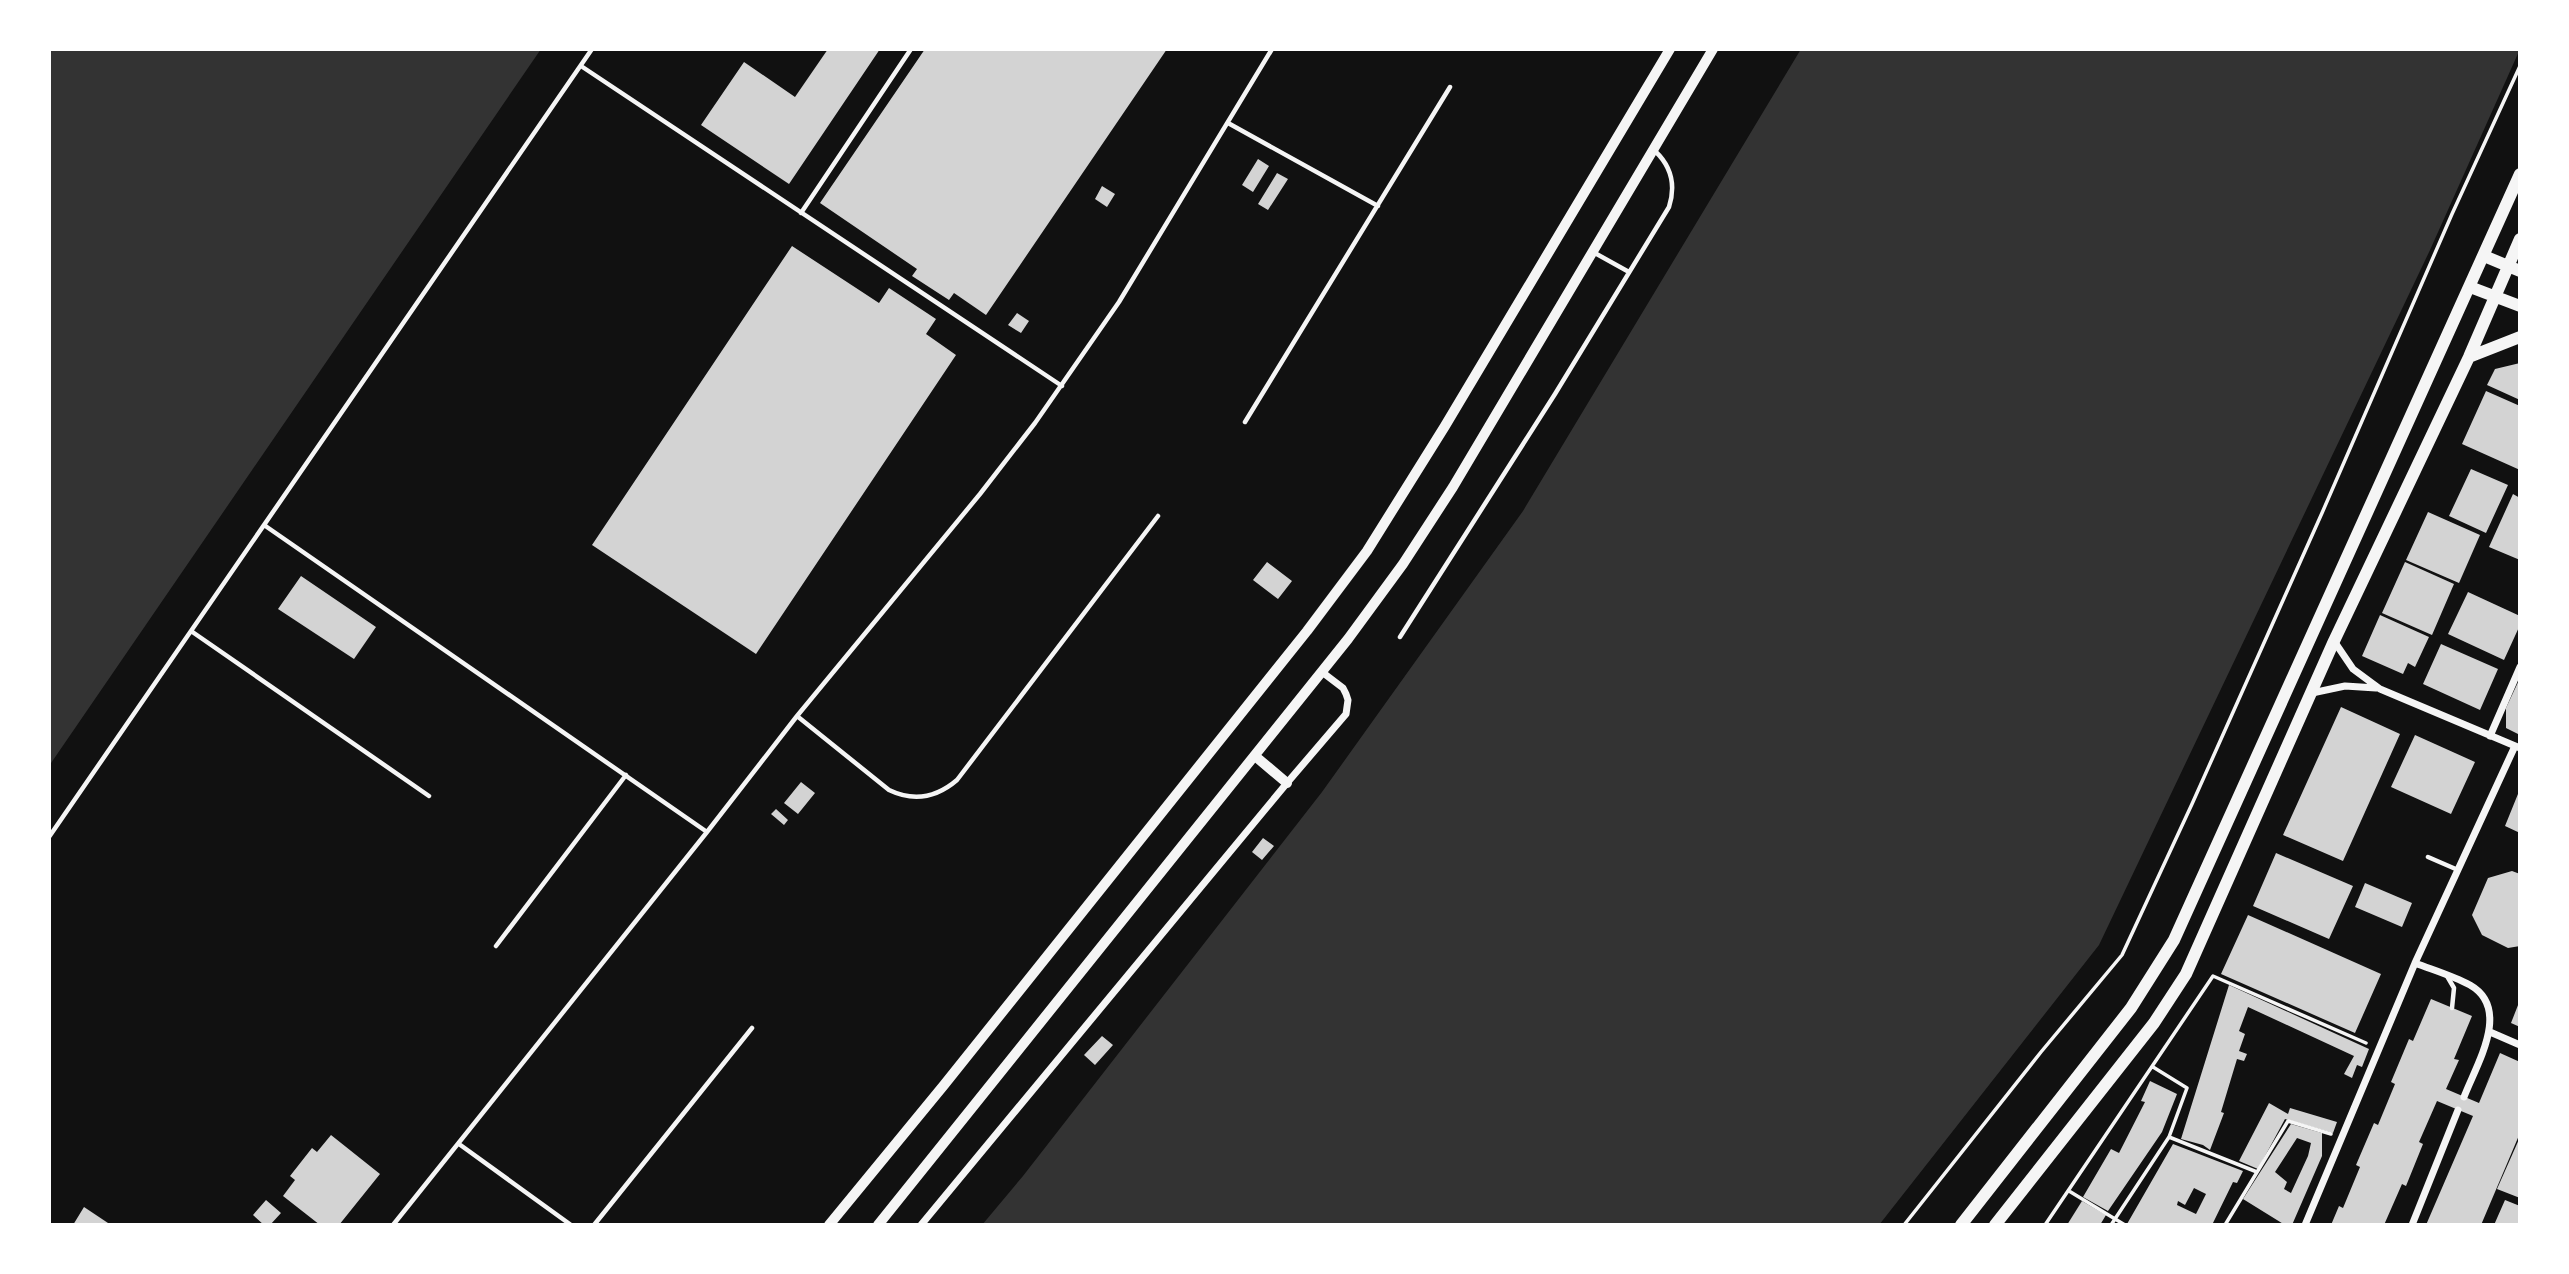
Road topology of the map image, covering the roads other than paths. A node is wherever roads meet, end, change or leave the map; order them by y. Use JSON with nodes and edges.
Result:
{"nodes":[{"id":1,"x":592,"y":49,"type":"edge"},
{"id":2,"x":911,"y":49,"type":"edge"},
{"id":3,"x":1272,"y":49,"type":"edge"},
{"id":4,"x":1670,"y":49,"type":"edge"},
{"id":5,"x":1713,"y":49,"type":"edge"},
{"id":6,"x":581,"y":66,"type":"junction"},
{"id":7,"x":1450,"y":87,"type":"dead end"},
{"id":8,"x":1228,"y":123,"type":"junction"},
{"id":9,"x":1653,"y":149,"type":"junction"},
{"id":10,"x":2520,"y":174,"type":"edge"},
{"id":11,"x":1378,"y":206,"type":"junction"},
{"id":12,"x":801,"y":213,"type":"junction"},
{"id":13,"x":2520,"y":239,"type":"edge"},
{"id":14,"x":1593,"y":251,"type":"junction"},
{"id":15,"x":2484,"y":256,"type":"junction"},
{"id":16,"x":2514,"y":268,"type":"edge"},
{"id":17,"x":1629,"y":271,"type":"junction"},
{"id":18,"x":2470,"y":286,"type":"junction"},
{"id":19,"x":2496,"y":296,"type":"junction"},
{"id":20,"x":2520,"y":306,"type":"edge"},
{"id":21,"x":2520,"y":337,"type":"edge"},
{"id":22,"x":2469,"y":357,"type":"junction"},
{"id":23,"x":1062,"y":386,"type":"junction"},
{"id":24,"x":1245,"y":422,"type":"dead end"},
{"id":25,"x":1158,"y":516,"type":"dead end"},
{"id":26,"x":264,"y":525,"type":"junction"},
{"id":27,"x":191,"y":631,"type":"junction"},
{"id":28,"x":1400,"y":637,"type":"dead end"},
{"id":29,"x":2334,"y":641,"type":"junction"},
{"id":30,"x":2520,"y":667,"type":"edge"},
{"id":31,"x":1322,"y":671,"type":"junction"},
{"id":32,"x":2380,"y":689,"type":"junction"},
{"id":33,"x":2312,"y":692,"type":"junction"},
{"id":34,"x":797,"y":716,"type":"junction"},
{"id":35,"x":2490,"y":736,"type":"junction"},
{"id":36,"x":2517,"y":747,"type":"edge"},
{"id":37,"x":1255,"y":756,"type":"junction"},
{"id":38,"x":626,"y":775,"type":"junction"},
{"id":39,"x":1287,"y":783,"type":"junction"},
{"id":40,"x":429,"y":796,"type":"dead end"},
{"id":41,"x":708,"y":832,"type":"junction"},
{"id":42,"x":49,"y":837,"type":"edge"},
{"id":43,"x":2428,"y":857,"type":"dead end"},
{"id":44,"x":2458,"y":870,"type":"junction"},
{"id":45,"x":496,"y":946,"type":"dead end"},
{"id":46,"x":2415,"y":963,"type":"junction"},
{"id":47,"x":2447,"y":976,"type":"junction"},
{"id":48,"x":2452,"y":1008,"type":"dead end"},
{"id":49,"x":752,"y":1028,"type":"dead end"},
{"id":50,"x":2490,"y":1032,"type":"junction"},
{"id":51,"x":2520,"y":1045,"type":"edge"},
{"id":52,"x":2464,"y":1097,"type":"dead end"},
{"id":53,"x":2458,"y":1110,"type":"dead end"},
{"id":54,"x":458,"y":1144,"type":"junction"},
{"id":55,"x":393,"y":1225,"type":"edge"},
{"id":56,"x":571,"y":1225,"type":"edge"},
{"id":57,"x":594,"y":1225,"type":"edge"},
{"id":58,"x":829,"y":1225,"type":"edge"},
{"id":59,"x":878,"y":1225,"type":"edge"},
{"id":60,"x":921,"y":1225,"type":"edge"},
{"id":61,"x":1961,"y":1225,"type":"edge"},
{"id":62,"x":1995,"y":1225,"type":"edge"},
{"id":63,"x":2305,"y":1225,"type":"edge"},
{"id":64,"x":2412,"y":1225,"type":"edge"}],
"edges":[{"from":1,"to":6,"type":"lane"},
{"from":2,"to":12,"type":"lane"},
{"from":3,"to":8,"type":"lane"},
{"from":4,"to":58,"type":"street"},
{"from":5,"to":9,"type":"street"},
{"from":6,"to":12,"type":"lane"},
{"from":6,"to":26,"type":"lane"},
{"from":7,"to":11,"type":"lane"},
{"from":8,"to":11,"type":"lane"},
{"from":8,"to":23,"type":"lane"},
{"from":9,"to":14,"type":"street"},
{"from":9,"to":17,"type":"lane"},
{"from":10,"to":15,"type":"main road"},
{"from":11,"to":24,"type":"lane"},
{"from":12,"to":23,"type":"lane"},
{"from":13,"to":16,"type":"main road"},
{"from":14,"to":17,"type":"lane"},
{"from":14,"to":31,"type":"street"},
{"from":15,"to":16,"type":"main road"},
{"from":15,"to":18,"type":"main road"},
{"from":16,"to":19,"type":"main road"},
{"from":17,"to":28,"type":"lane"},
{"from":18,"to":19,"type":"main road"},
{"from":18,"to":61,"type":"main road"},
{"from":19,"to":20,"type":"main road"},
{"from":19,"to":22,"type":"main road"},
{"from":21,"to":22,"type":"main road"},
{"from":22,"to":29,"type":"main road"},
{"from":23,"to":34,"type":"lane"},
{"from":25,"to":34,"type":"lane"},
{"from":26,"to":27,"type":"lane"},
{"from":26,"to":38,"type":"lane"},
{"from":27,"to":40,"type":"lane"},
{"from":27,"to":42,"type":"lane"},
{"from":29,"to":32,"type":"street"},
{"from":29,"to":33,"type":"main road"},
{"from":30,"to":35,"type":"street"},
{"from":31,"to":37,"type":"street"},
{"from":31,"to":39,"type":"street"},
{"from":32,"to":33,"type":"street"},
{"from":32,"to":35,"type":"street"},
{"from":33,"to":62,"type":"main road"},
{"from":34,"to":41,"type":"lane"},
{"from":35,"to":36,"type":"street"},
{"from":36,"to":44,"type":"street"},
{"from":37,"to":39,"type":"street"},
{"from":37,"to":59,"type":"street"},
{"from":38,"to":41,"type":"lane"},
{"from":38,"to":45,"type":"lane"},
{"from":39,"to":60,"type":"street"},
{"from":41,"to":54,"type":"lane"},
{"from":43,"to":44,"type":"lane"},
{"from":44,"to":46,"type":"street"},
{"from":46,"to":47,"type":"street"},
{"from":46,"to":63,"type":"street"},
{"from":47,"to":48,"type":"lane"},
{"from":47,"to":50,"type":"street"},
{"from":49,"to":57,"type":"lane"},
{"from":50,"to":51,"type":"street"},
{"from":50,"to":52,"type":"street"},
{"from":53,"to":64,"type":"street"},
{"from":54,"to":55,"type":"lane"},
{"from":54,"to":56,"type":"lane"}]}
